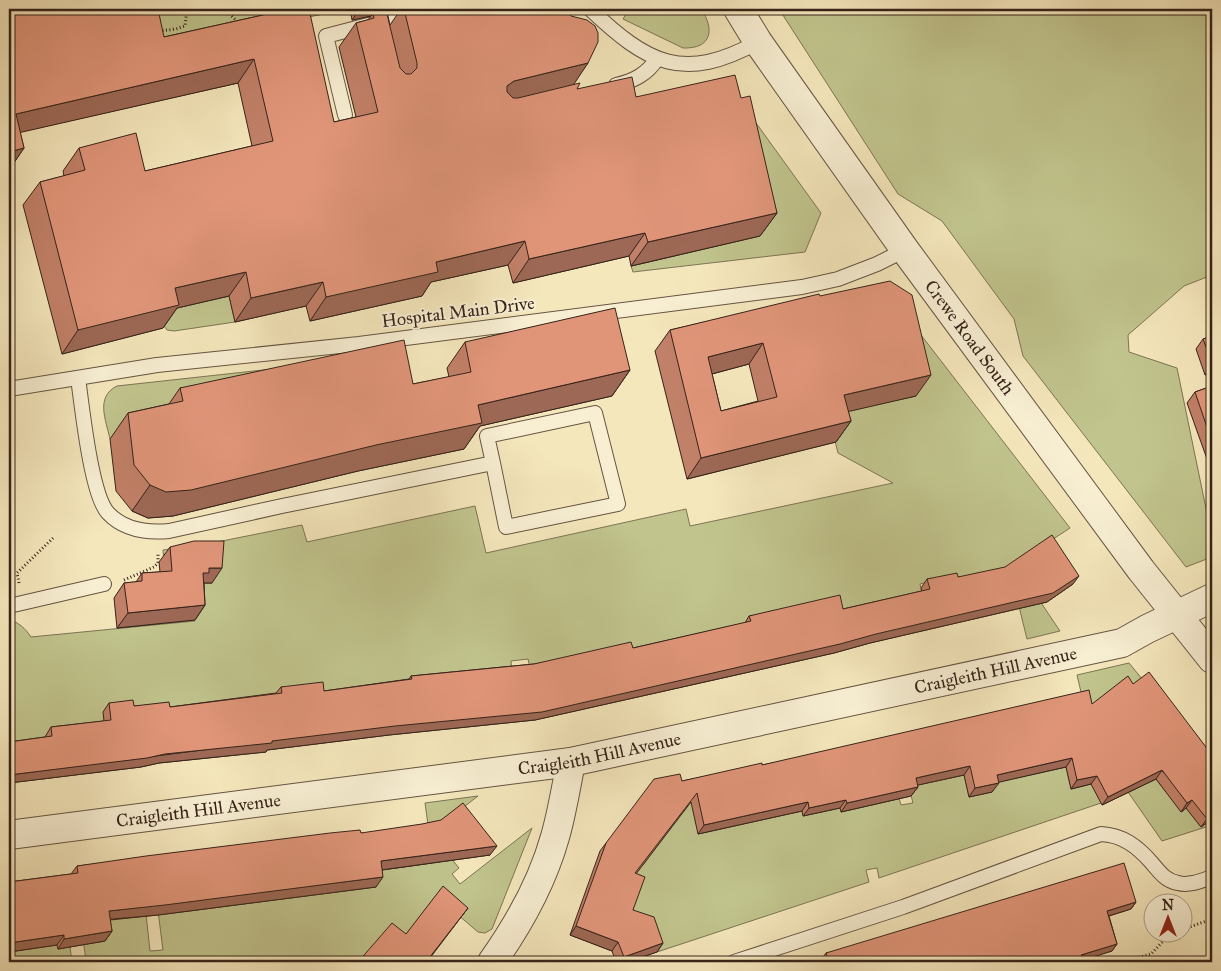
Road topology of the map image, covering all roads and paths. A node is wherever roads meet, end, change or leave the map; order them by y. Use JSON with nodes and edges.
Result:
{"nodes":[{"id":1,"x":187,"y":9,"type":"edge"},
{"id":2,"x":224,"y":9,"type":"edge"},
{"id":3,"x":438,"y":9,"type":"edge"},
{"id":4,"x":590,"y":9,"type":"edge"},
{"id":5,"x":738,"y":9,"type":"edge"},
{"id":6,"x":376,"y":23,"type":"junction"},
{"id":7,"x":242,"y":26,"type":"edge"},
{"id":8,"x":150,"y":33,"type":"edge"},
{"id":9,"x":380,"y":42,"type":"edge"},
{"id":10,"x":758,"y":42,"type":"junction"},
{"id":11,"x":657,"y":59,"type":"junction"},
{"id":12,"x":605,"y":88,"type":"edge"},
{"id":13,"x":345,"y":115,"type":"dead end"},
{"id":14,"x":905,"y":250,"type":"junction"},
{"id":15,"x":78,"y":378,"type":"junction"},
{"id":16,"x":9,"y":389,"type":"edge"},
{"id":17,"x":493,"y":463,"type":"junction"},
{"id":18,"x":158,"y":532,"type":"junction"},
{"id":19,"x":53,"y":538,"type":"dead end"},
{"id":20,"x":17,"y":573,"type":"dead end"},
{"id":21,"x":104,"y":584,"type":"joint"},
{"id":22,"x":1212,"y":598,"type":"edge"},
{"id":23,"x":9,"y":606,"type":"edge"},
{"id":24,"x":1176,"y":614,"type":"junction"},
{"id":25,"x":1212,"y":659,"type":"edge"},
{"id":26,"x":571,"y":762,"type":"junction"},
{"id":27,"x":9,"y":834,"type":"edge"},
{"id":28,"x":1212,"y":877,"type":"edge"},
{"id":29,"x":1212,"y":919,"type":"edge"},
{"id":30,"x":1194,"y":925,"type":"edge"},
{"id":31,"x":1161,"y":944,"type":"edge"},
{"id":32,"x":492,"y":962,"type":"edge"},
{"id":33,"x":734,"y":962,"type":"edge"},
{"id":34,"x":1122,"y":962,"type":"edge"}],
"edges":[{"from":1,"to":8,"type":"path"},
{"from":2,"to":7,"type":"path"},
{"from":3,"to":6,"type":"lane"},
{"from":4,"to":11,"type":"lane"},
{"from":5,"to":10,"type":"street","name":"Crewe Road South"},
{"from":6,"to":9,"type":"lane"},
{"from":6,"to":13,"type":"lane"},
{"from":10,"to":11,"type":"lane"},
{"from":10,"to":14,"type":"street","name":"Crewe Road South"},
{"from":11,"to":12,"type":"lane"},
{"from":14,"to":15,"type":"lane","name":"Hospital Main Drive"},
{"from":14,"to":24,"type":"street","name":"Crewe Road South"},
{"from":15,"to":16,"type":"lane","name":"Hospital Main Drive"},
{"from":15,"to":18,"type":"lane"},
{"from":17,"to":17,"type":"lane"},
{"from":17,"to":18,"type":"lane"},
{"from":18,"to":21,"type":"path"},
{"from":19,"to":20,"type":"path"},
{"from":21,"to":23,"type":"lane"},
{"from":22,"to":24,"type":"street","name":"Craigleith Hill Avenue"},
{"from":24,"to":25,"type":"street","name":"Crewe Road South"},
{"from":24,"to":26,"type":"street","name":"Craigleith Hill Avenue"},
{"from":26,"to":27,"type":"street","name":"Craigleith Hill Avenue"},
{"from":26,"to":32,"type":"street"},
{"from":28,"to":33,"type":"lane"},
{"from":29,"to":30,"type":"path"},
{"from":31,"to":34,"type":"path"}]}
